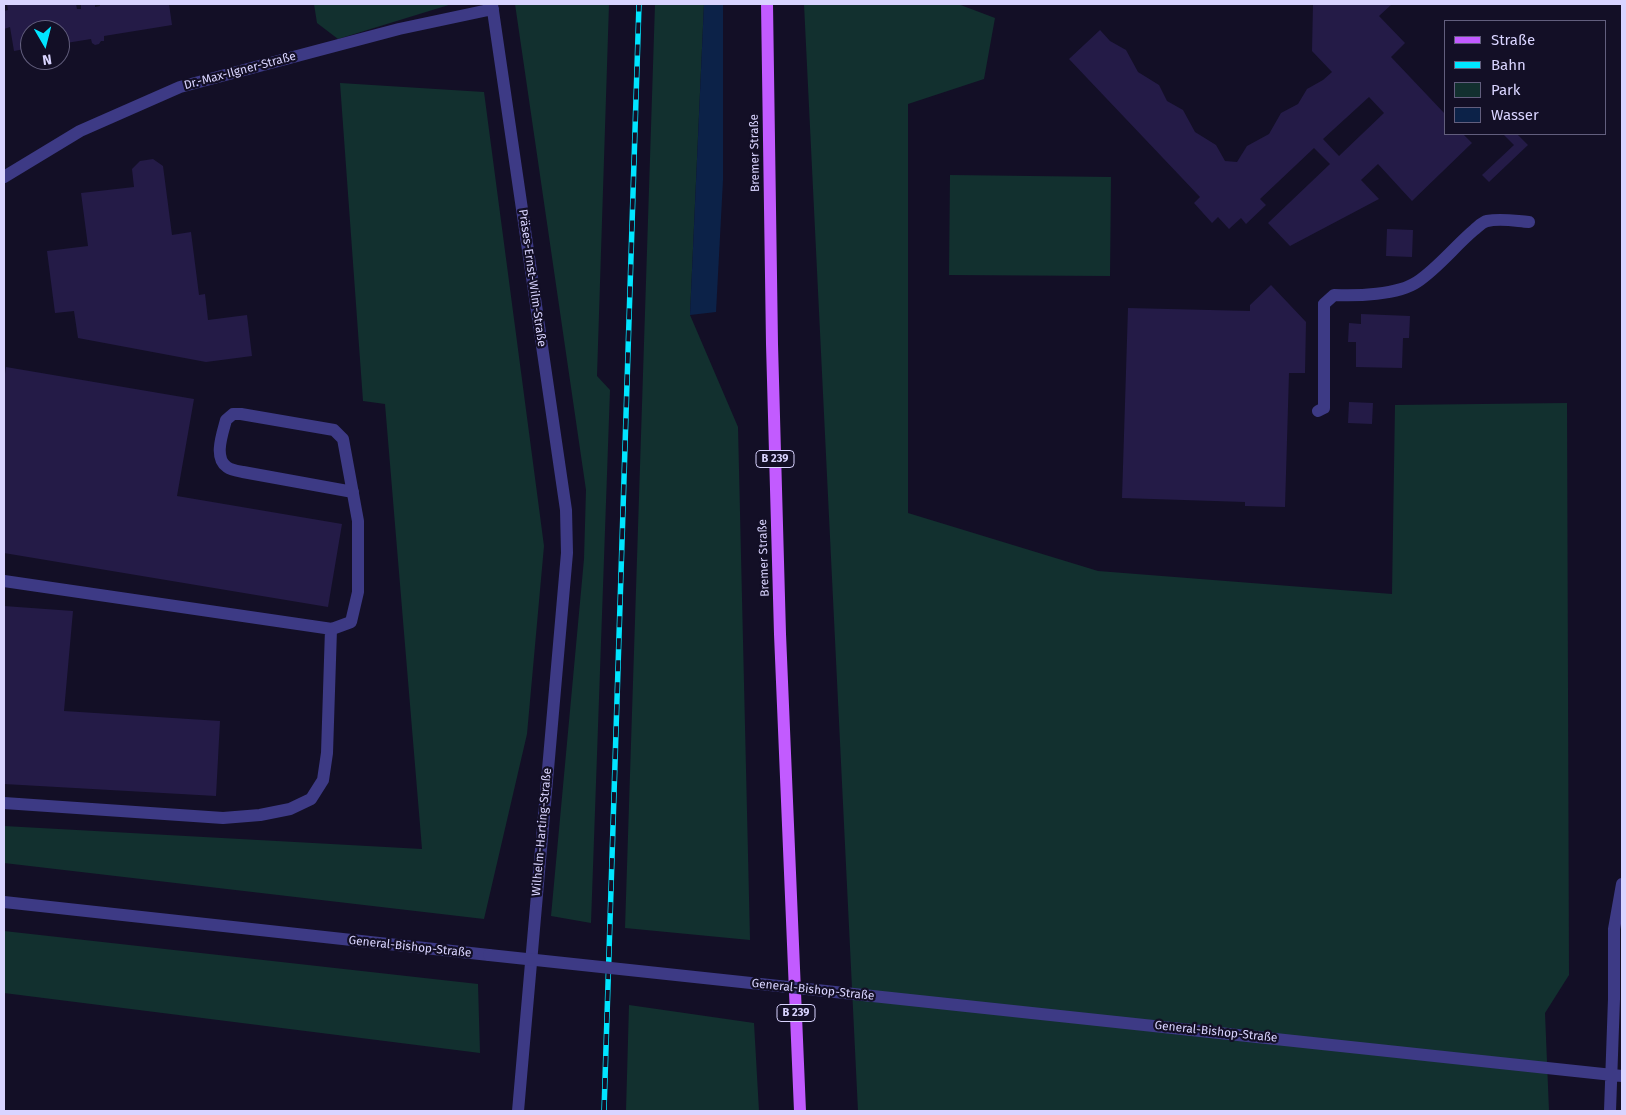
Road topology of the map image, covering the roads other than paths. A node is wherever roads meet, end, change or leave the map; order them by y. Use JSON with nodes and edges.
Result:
{"nodes":[{"id":1,"x":767,"y":4,"type":"edge"},
{"id":2,"x":493,"y":6,"type":"edge"},
{"id":3,"x":4,"y":177,"type":"edge"},
{"id":4,"x":1529,"y":222,"type":"dead end"},
{"id":5,"x":1318,"y":410,"type":"dead end"},
{"id":6,"x":353,"y":492,"type":"junction"},
{"id":7,"x":567,"y":553,"type":"joint"},
{"id":8,"x":4,"y":581,"type":"edge"},
{"id":9,"x":331,"y":629,"type":"junction"},
{"id":10,"x":4,"y":803,"type":"edge"},
{"id":11,"x":1622,"y":884,"type":"edge"},
{"id":12,"x":4,"y":902,"type":"edge"},
{"id":13,"x":1616,"y":1075,"type":"edge"},
{"id":14,"x":518,"y":1111,"type":"edge"},
{"id":15,"x":800,"y":1111,"type":"edge"},
{"id":16,"x":1610,"y":1111,"type":"edge"}],
"edges":[{"from":1,"to":15,"type":"main road","name":"Bremer Straße","number":"B 239"},
{"from":2,"to":3,"type":"street","name":"Dr.-Max-Ilgner-Straße"},
{"from":2,"to":7,"type":"street","name":"Präses-Ernst-Wilm-Straße"},
{"from":4,"to":5,"type":"street"},
{"from":6,"to":6,"type":"street"},
{"from":6,"to":9,"type":"street"},
{"from":7,"to":14,"type":"street","name":"Wilhelm-Harting-Straße"},
{"from":8,"to":9,"type":"street"},
{"from":9,"to":10,"type":"street"},
{"from":11,"to":13,"type":"street"},
{"from":12,"to":13,"type":"street","name":"General-Bishop-Straße","bridge":true},
{"from":13,"to":16,"type":"street"}]}
